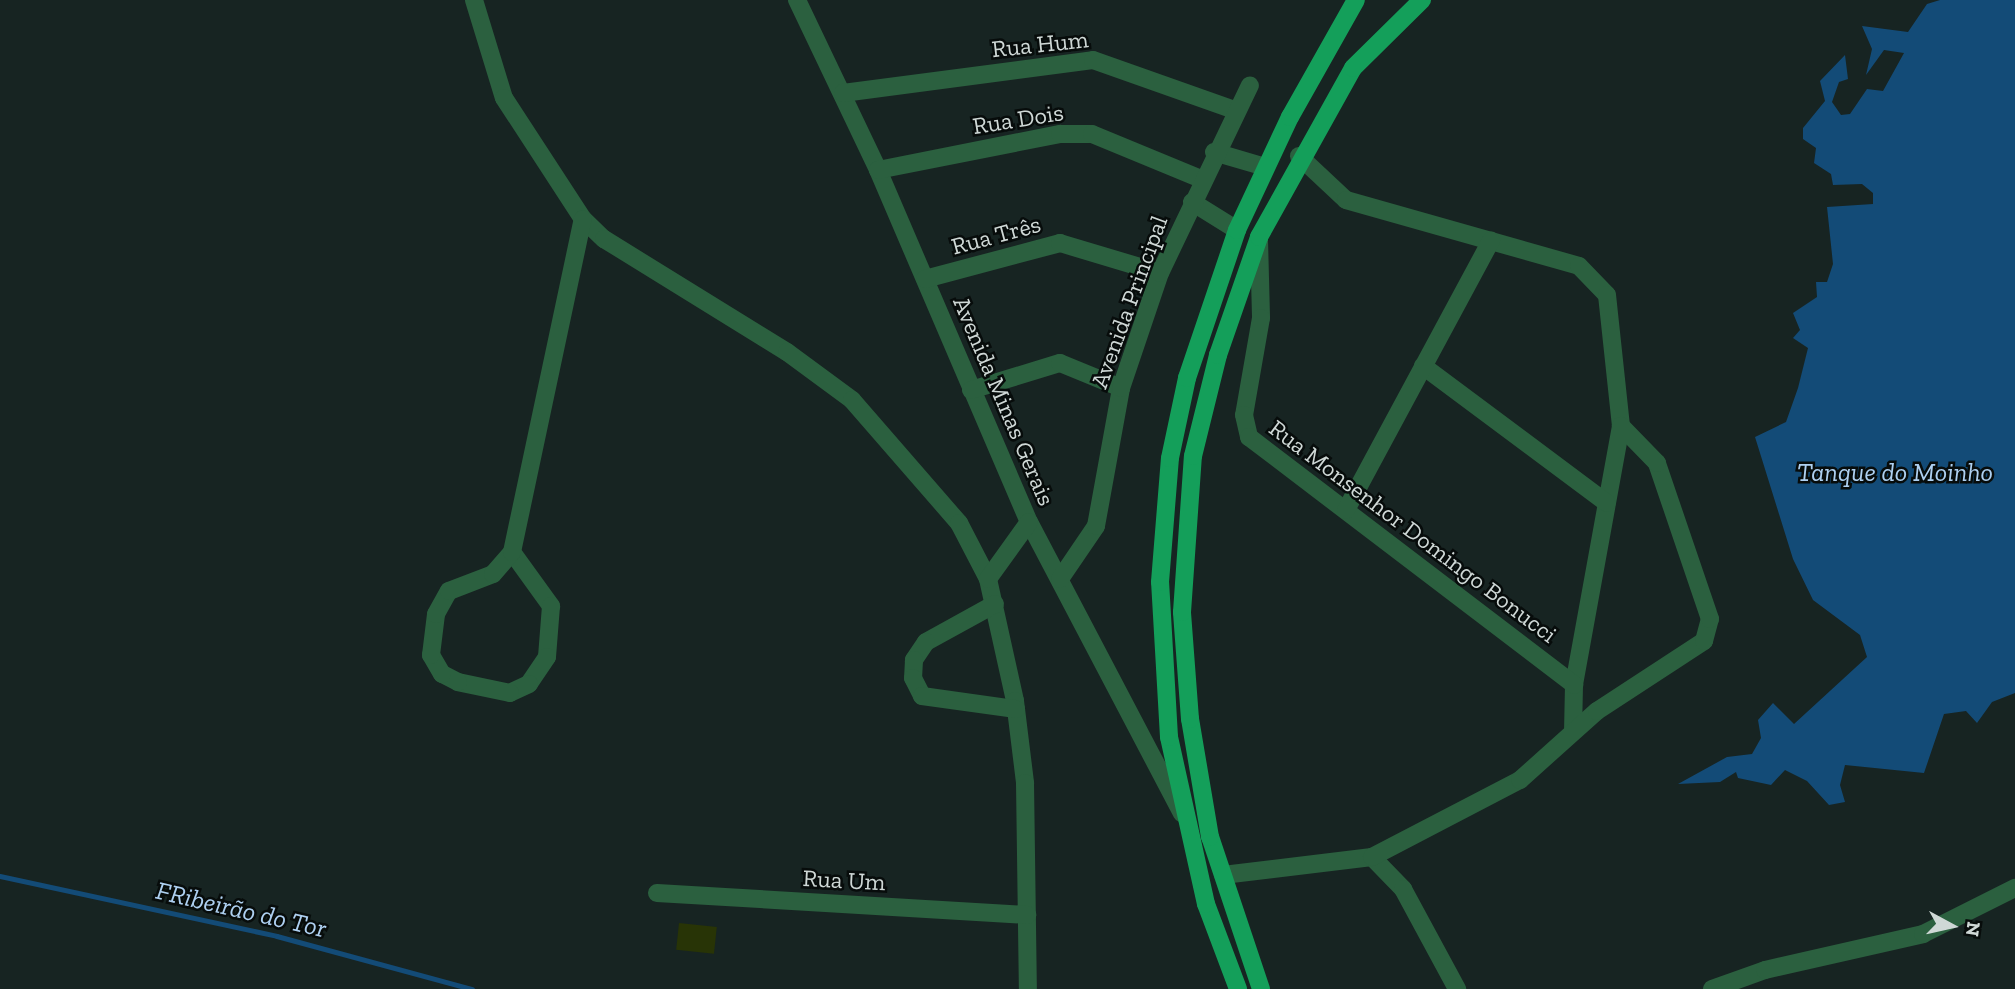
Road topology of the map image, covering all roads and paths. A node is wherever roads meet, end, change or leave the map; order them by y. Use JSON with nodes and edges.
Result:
{"nodes":[{"id":1,"x":474,"y":0,"type":"edge"},
{"id":2,"x":796,"y":0,"type":"edge"},
{"id":3,"x":1356,"y":0,"type":"edge"},
{"id":4,"x":1422,"y":0,"type":"edge"},
{"id":5,"x":1251,"y":85,"type":"dead end"},
{"id":6,"x":843,"y":93,"type":"junction"},
{"id":7,"x":1234,"y":110,"type":"junction"},
{"id":8,"x":1214,"y":152,"type":"junction"},
{"id":9,"x":1299,"y":156,"type":"junction"},
{"id":10,"x":1265,"y":167,"type":"junction"},
{"id":11,"x":878,"y":170,"type":"junction"},
{"id":12,"x":1201,"y":179,"type":"junction"},
{"id":13,"x":1192,"y":202,"type":"junction"},
{"id":14,"x":583,"y":219,"type":"junction"},
{"id":15,"x":1237,"y":230,"type":"junction"},
{"id":16,"x":1259,"y":237,"type":"junction"},
{"id":17,"x":1491,"y":242,"type":"junction"},
{"id":18,"x":1160,"y":274,"type":"junction"},
{"id":19,"x":925,"y":279,"type":"junction"},
{"id":20,"x":1423,"y":366,"type":"junction"},
{"id":21,"x":1121,"y":388,"type":"junction"},
{"id":22,"x":971,"y":390,"type":"junction"},
{"id":23,"x":1621,"y":426,"type":"junction"},
{"id":24,"x":1607,"y":503,"type":"junction"},
{"id":25,"x":1346,"y":510,"type":"junction"},
{"id":26,"x":1029,"y":522,"type":"junction"},
{"id":27,"x":512,"y":552,"type":"junction"},
{"id":28,"x":988,"y":579,"type":"junction"},
{"id":29,"x":1060,"y":579,"type":"junction"},
{"id":30,"x":995,"y":604,"type":"junction"},
{"id":31,"x":1574,"y":685,"type":"junction"},
{"id":32,"x":1016,"y":709,"type":"junction"},
{"id":33,"x":1573,"y":731,"type":"junction"},
{"id":34,"x":1182,"y":813,"type":"junction"},
{"id":35,"x":1372,"y":857,"type":"junction"},
{"id":36,"x":1223,"y":875,"type":"junction"},
{"id":37,"x":2015,"y":888,"type":"edge"},
{"id":38,"x":657,"y":893,"type":"dead end"},
{"id":39,"x":1027,"y":915,"type":"junction"},
{"id":40,"x":1028,"y":989,"type":"edge"},
{"id":41,"x":1238,"y":989,"type":"edge"},
{"id":42,"x":1261,"y":989,"type":"edge"},
{"id":43,"x":1457,"y":989,"type":"edge"},
{"id":44,"x":1712,"y":989,"type":"edge"}],
"edges":[{"from":1,"to":14,"type":"street"},
{"from":2,"to":6,"type":"street","name":"Avenida Minas Gerais"},
{"from":3,"to":10,"type":"main road"},
{"from":4,"to":9,"type":"main road"},
{"from":5,"to":7,"type":"street","name":"Avenida Principal"},
{"from":6,"to":7,"type":"street","name":"Rua Hum"},
{"from":6,"to":11,"type":"street","name":"Avenida Minas Gerais"},
{"from":7,"to":8,"type":"street","name":"Avenida Principal"},
{"from":8,"to":10,"type":"street"},
{"from":8,"to":12,"type":"street","name":"Avenida Principal"},
{"from":9,"to":16,"type":"main road"},
{"from":9,"to":17,"type":"street","name":"Rua Monsenhor Domingo Bonucci"},
{"from":10,"to":15,"type":"main road"},
{"from":11,"to":12,"type":"street","name":"Rua Dois"},
{"from":11,"to":19,"type":"street","name":"Avenida Minas Gerais"},
{"from":12,"to":13,"type":"street","name":"Avenida Principal"},
{"from":13,"to":15,"type":"street"},
{"from":13,"to":18,"type":"street","name":"Avenida Principal"},
{"from":14,"to":27,"type":"street"},
{"from":14,"to":28,"type":"street"},
{"from":15,"to":34,"type":"main road"},
{"from":16,"to":25,"type":"street","name":"Rua Monsenhor Domingo Bonucci"},
{"from":16,"to":36,"type":"main road"},
{"from":17,"to":20,"type":"street"},
{"from":17,"to":23,"type":"street","name":"Rua Monsenhor Domingo Bonucci"},
{"from":18,"to":19,"type":"street","name":"Rua Três"},
{"from":18,"to":21,"type":"street","name":"Avenida Principal"},
{"from":19,"to":22,"type":"street","name":"Avenida Minas Gerais"},
{"from":20,"to":24,"type":"street"},
{"from":20,"to":25,"type":"street"},
{"from":21,"to":22,"type":"street"},
{"from":21,"to":29,"type":"street","name":"Avenida Principal"},
{"from":22,"to":26,"type":"street","name":"Avenida Minas Gerais"},
{"from":23,"to":24,"type":"street","name":"Rua Monsenhor Domingo Bonucci"},
{"from":23,"to":33,"type":"street"},
{"from":24,"to":31,"type":"street","name":"Rua Monsenhor Domingo Bonucci"},
{"from":25,"to":31,"type":"street","name":"Rua Monsenhor Domingo Bonucci"},
{"from":26,"to":28,"type":"street"},
{"from":26,"to":29,"type":"street","name":"Avenida Minas Gerais"},
{"from":27,"to":27,"type":"street"},
{"from":28,"to":30,"type":"street"},
{"from":29,"to":34,"type":"street","name":"Avenida Minas Gerais"},
{"from":30,"to":32,"type":"street"},
{"from":30,"to":32,"type":"street"},
{"from":31,"to":33,"type":"street","name":"Rua Monsenhor Domingo Bonucci"},
{"from":32,"to":39,"type":"street"},
{"from":33,"to":35,"type":"street"},
{"from":34,"to":41,"type":"main road"},
{"from":35,"to":36,"type":"street"},
{"from":35,"to":43,"type":"street"},
{"from":36,"to":42,"type":"main road"},
{"from":37,"to":44,"type":"street"},
{"from":38,"to":39,"type":"street","name":"Rua Um"},
{"from":39,"to":40,"type":"street"}]}
